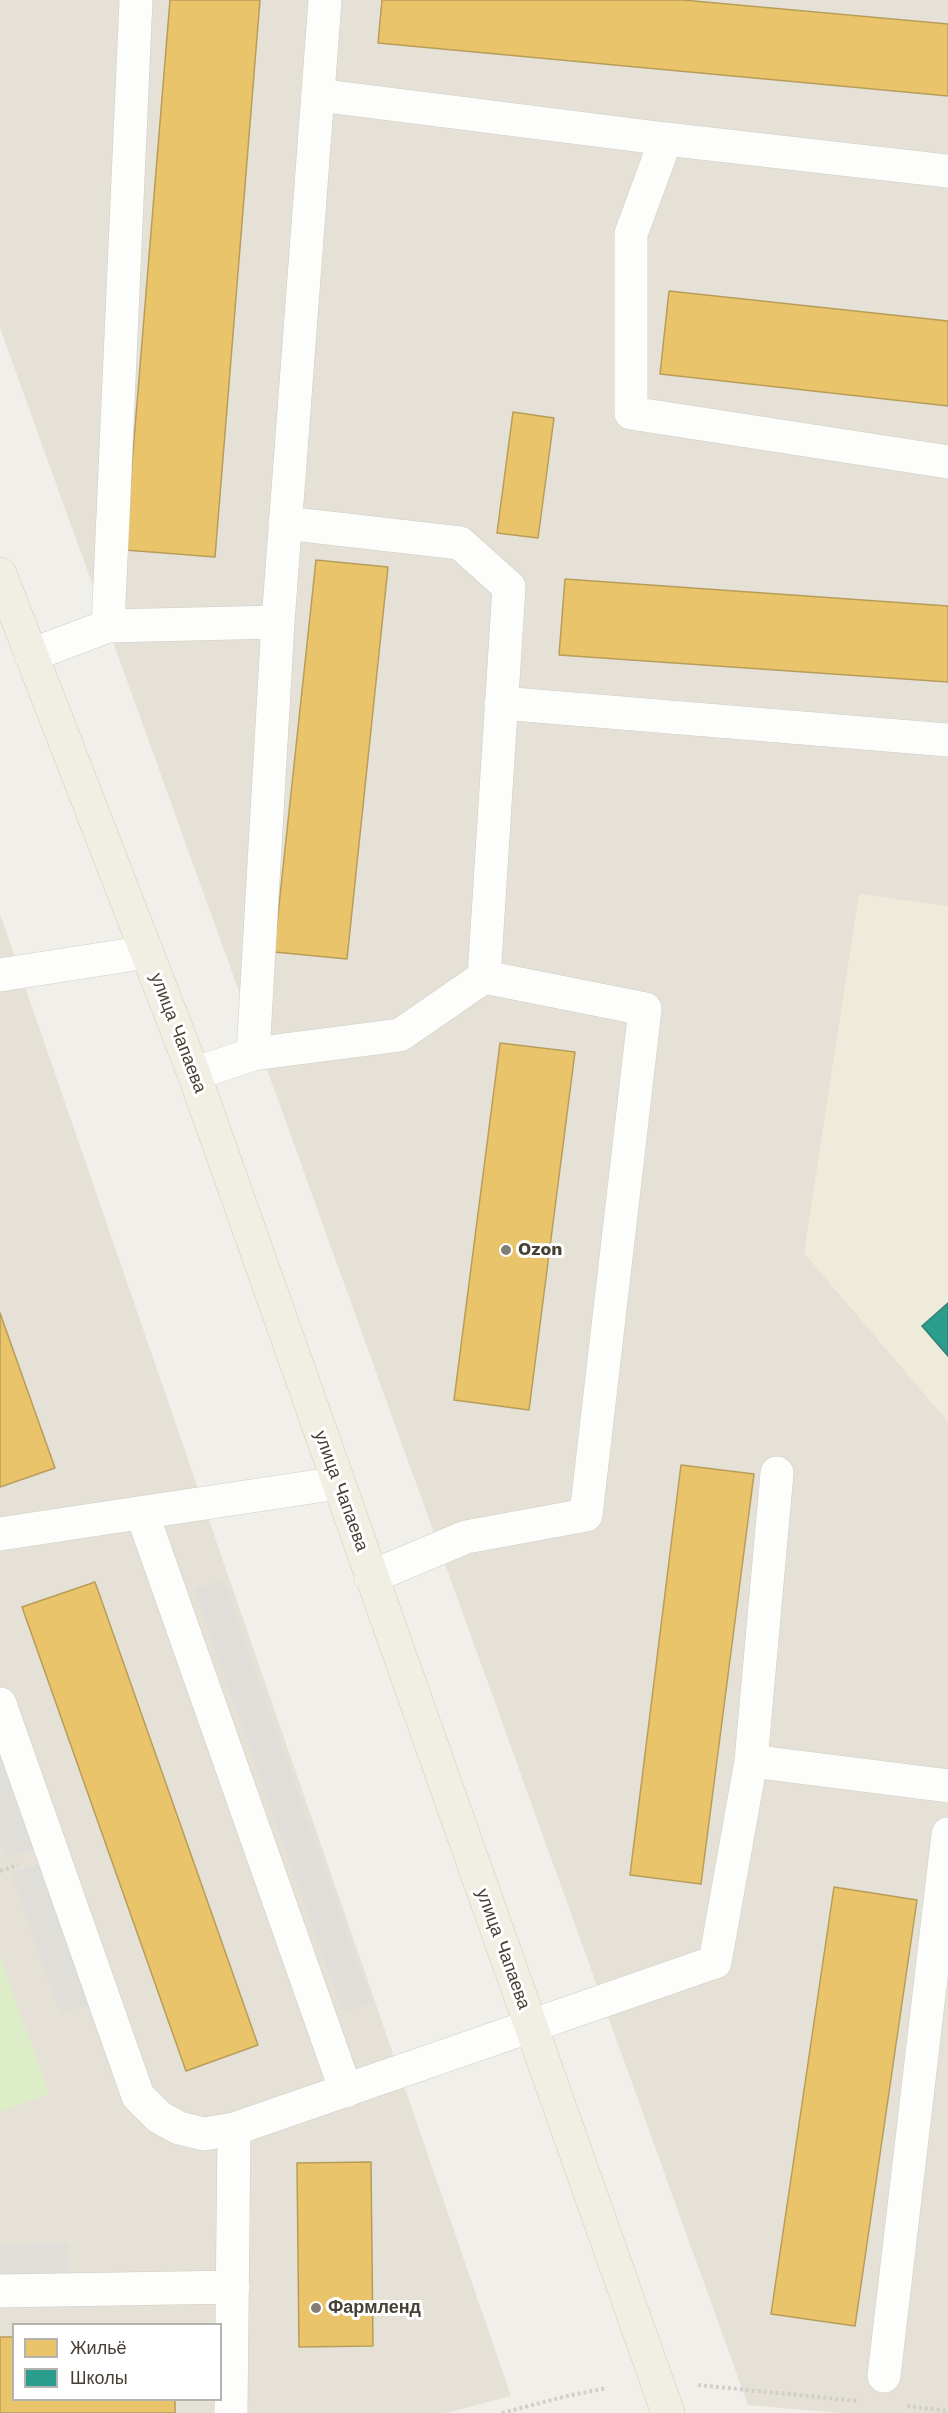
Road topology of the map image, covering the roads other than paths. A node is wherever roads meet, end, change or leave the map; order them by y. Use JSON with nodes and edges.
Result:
{"nodes":[{"id":1,"x":136,"y":0,"type":"edge"},
{"id":2,"x":325,"y":0,"type":"edge"},
{"id":3,"x":318,"y":95,"type":"junction"},
{"id":4,"x":666,"y":139,"type":"junction"},
{"id":5,"x":948,"y":171,"type":"edge"},
{"id":6,"x":948,"y":462,"type":"edge"},
{"id":7,"x":285,"y":523,"type":"junction"},
{"id":8,"x":0,"y":574,"type":"edge"},
{"id":9,"x":278,"y":622,"type":"junction"},
{"id":10,"x":108,"y":626,"type":"junction"},
{"id":11,"x":31,"y":655,"type":"junction"},
{"id":12,"x":501,"y":703,"type":"junction"},
{"id":13,"x":948,"y":740,"type":"edge"},
{"id":14,"x":147,"y":952,"type":"junction"},
{"id":15,"x":0,"y":975,"type":"edge"},
{"id":16,"x":484,"y":977,"type":"junction"},
{"id":17,"x":253,"y":1054,"type":"junction"},
{"id":18,"x":194,"y":1074,"type":"junction"},
{"id":19,"x":777,"y":1473,"type":"dead end"},
{"id":20,"x":338,"y":1483,"type":"junction"},
{"id":21,"x":142,"y":1513,"type":"junction"},
{"id":22,"x":0,"y":1534,"type":"edge"},
{"id":23,"x":371,"y":1577,"type":"junction"},
{"id":24,"x":0,"y":1704,"type":"edge"},
{"id":25,"x":751,"y":1761,"type":"junction"},
{"id":26,"x":948,"y":1786,"type":"edge"},
{"id":27,"x":948,"y":1834,"type":"edge"},
{"id":28,"x":531,"y":2026,"type":"junction"},
{"id":29,"x":346,"y":2091,"type":"junction"},
{"id":30,"x":234,"y":2129,"type":"junction"},
{"id":31,"x":233,"y":2287,"type":"junction"},
{"id":32,"x":0,"y":2291,"type":"edge"},
{"id":33,"x":884,"y":2376,"type":"dead end"},
{"id":34,"x":231,"y":2413,"type":"edge"},
{"id":35,"x":668,"y":2413,"type":"edge"}],
"edges":[{"from":1,"to":10,"type":"lane"},
{"from":2,"to":3,"type":"lane"},
{"from":3,"to":4,"type":"lane"},
{"from":3,"to":7,"type":"lane"},
{"from":4,"to":5,"type":"lane"},
{"from":4,"to":6,"type":"lane"},
{"from":7,"to":9,"type":"lane"},
{"from":7,"to":12,"type":"lane"},
{"from":8,"to":11,"type":"main road","name":"улица Чапаева"},
{"from":9,"to":10,"type":"lane"},
{"from":9,"to":17,"type":"lane"},
{"from":10,"to":11,"type":"lane"},
{"from":11,"to":14,"type":"main road","name":"улица Чапаева"},
{"from":12,"to":13,"type":"lane"},
{"from":12,"to":16,"type":"lane"},
{"from":14,"to":15,"type":"lane"},
{"from":14,"to":18,"type":"main road","name":"улица Чапаева"},
{"from":16,"to":17,"type":"lane"},
{"from":16,"to":23,"type":"lane"},
{"from":17,"to":18,"type":"lane"},
{"from":18,"to":20,"type":"main road","name":"улица Чапаева"},
{"from":19,"to":25,"type":"lane"},
{"from":20,"to":21,"type":"lane"},
{"from":20,"to":23,"type":"main road","name":"улица Чапаева"},
{"from":21,"to":22,"type":"lane"},
{"from":21,"to":29,"type":"lane"},
{"from":23,"to":28,"type":"main road","name":"улица Чапаева"},
{"from":24,"to":30,"type":"lane"},
{"from":25,"to":26,"type":"lane"},
{"from":25,"to":28,"type":"lane"},
{"from":27,"to":33,"type":"lane"},
{"from":28,"to":29,"type":"lane"},
{"from":28,"to":35,"type":"main road","name":"улица Чапаева"},
{"from":29,"to":30,"type":"lane"},
{"from":30,"to":31,"type":"lane"},
{"from":31,"to":32,"type":"lane"},
{"from":31,"to":34,"type":"lane"}]}
